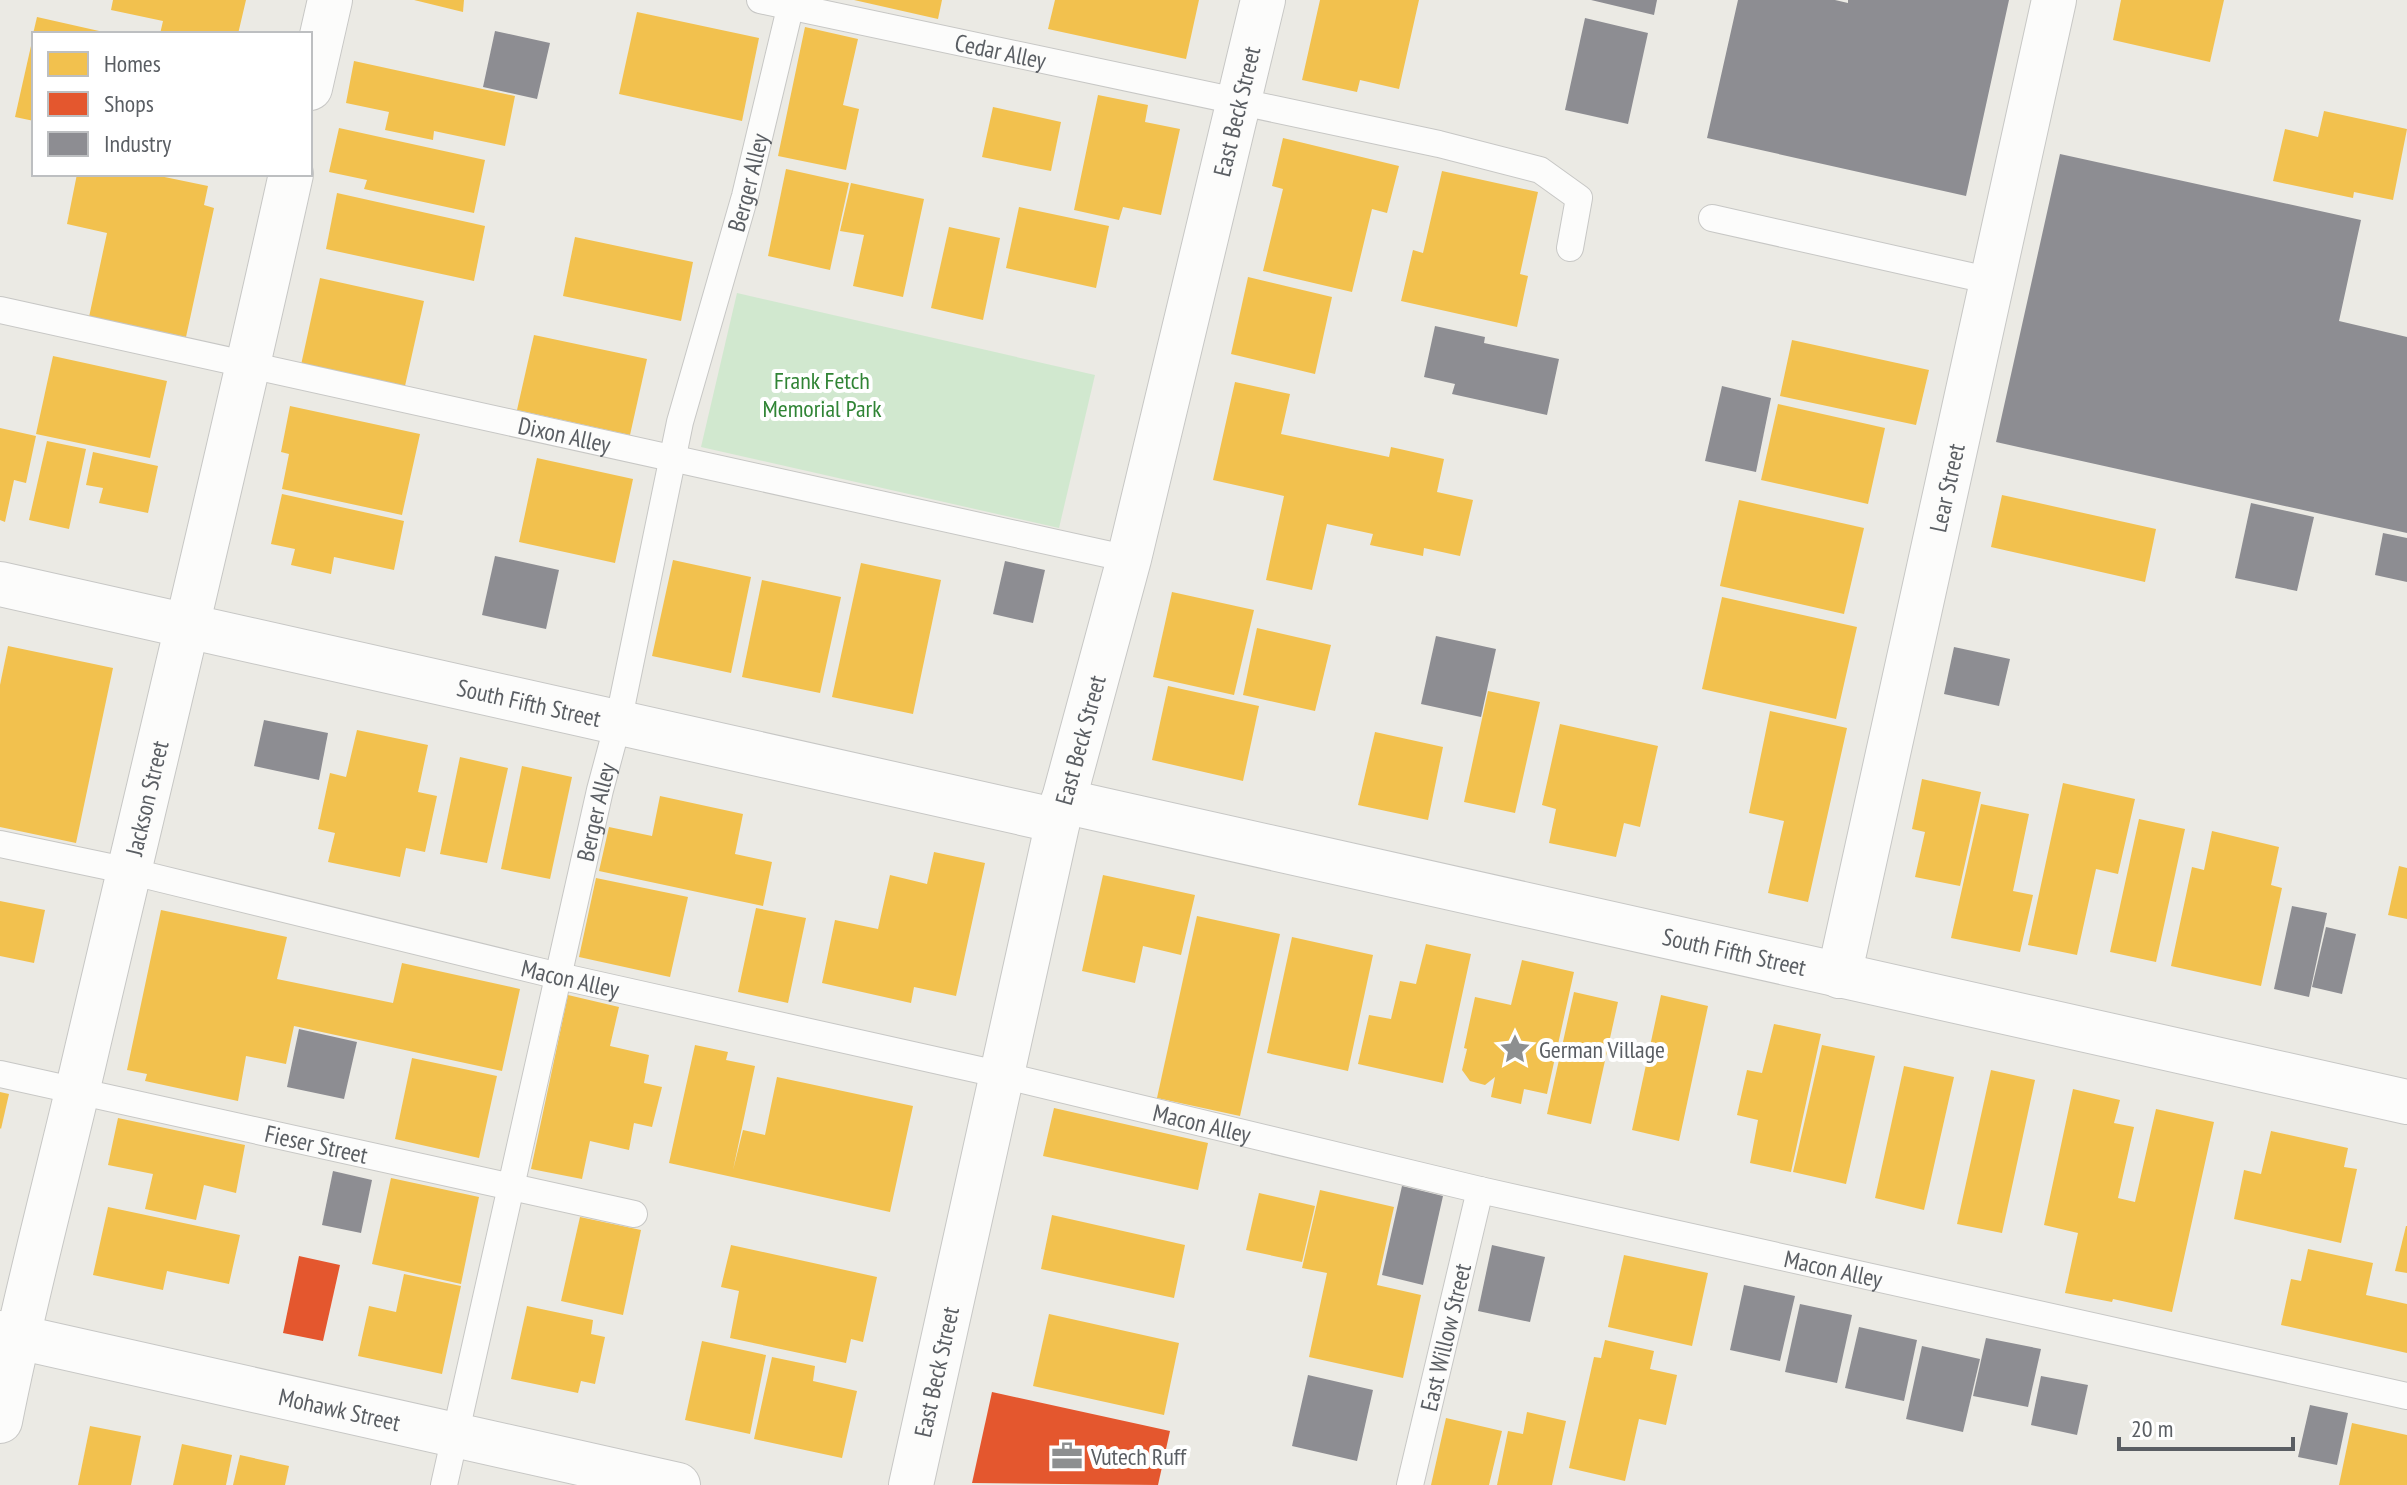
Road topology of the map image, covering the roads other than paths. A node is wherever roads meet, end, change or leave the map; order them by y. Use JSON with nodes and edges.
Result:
{"nodes":[{"id":1,"x":330,"y":0,"type":"edge"},
{"id":2,"x":760,"y":0,"type":"edge"},
{"id":3,"x":1263,"y":0,"type":"edge"},
{"id":4,"x":2054,"y":0,"type":"edge"},
{"id":5,"x":792,"y":3,"type":"edge"},
{"id":6,"x":312,"y":79,"type":"edge"},
{"id":7,"x":1241,"y":100,"type":"junction"},
{"id":8,"x":291,"y":176,"type":"edge"},
{"id":9,"x":1712,"y":218,"type":"dead end"},
{"id":10,"x":1570,"y":248,"type":"dead end"},
{"id":11,"x":1992,"y":281,"type":"junction"},
{"id":12,"x":0,"y":310,"type":"edge"},
{"id":13,"x":249,"y":365,"type":"junction"},
{"id":14,"x":673,"y":458,"type":"junction"},
{"id":15,"x":1129,"y":559,"type":"junction"},
{"id":16,"x":0,"y":584,"type":"edge"},
{"id":17,"x":188,"y":626,"type":"junction"},
{"id":18,"x":618,"y":723,"type":"junction"},
{"id":19,"x":1061,"y":811,"type":"junction"},
{"id":20,"x":0,"y":844,"type":"edge"},
{"id":21,"x":129,"y":871,"type":"junction"},
{"id":22,"x":559,"y":976,"type":"junction"},
{"id":23,"x":1839,"y":976,"type":"junction"},
{"id":24,"x":0,"y":1074,"type":"edge"},
{"id":25,"x":1002,"y":1075,"type":"junction"},
{"id":26,"x":77,"y":1091,"type":"junction"},
{"id":27,"x":2407,"y":1102,"type":"edge"},
{"id":28,"x":512,"y":1187,"type":"junction"},
{"id":29,"x":1480,"y":1190,"type":"junction"},
{"id":30,"x":634,"y":1214,"type":"dead end"},
{"id":31,"x":8,"y":1335,"type":"edge"},
{"id":32,"x":2407,"y":1396,"type":"edge"},
{"id":33,"x":0,"y":1421,"type":"edge"},
{"id":34,"x":455,"y":1436,"type":"junction"},
{"id":35,"x":444,"y":1485,"type":"edge"},
{"id":36,"x":678,"y":1485,"type":"edge"},
{"id":37,"x":911,"y":1485,"type":"edge"},
{"id":38,"x":1410,"y":1485,"type":"edge"}],
"edges":[{"from":1,"to":6,"type":"street"},
{"from":2,"to":5,"type":"lane","name":"Cedar Alley"},
{"from":3,"to":7,"type":"street","name":"East Beck Street"},
{"from":4,"to":11,"type":"street","name":"Lear Street"},
{"from":5,"to":7,"type":"lane","name":"Cedar Alley"},
{"from":5,"to":14,"type":"lane","name":"Berger Alley"},
{"from":7,"to":10,"type":"lane","name":"Cedar Alley"},
{"from":7,"to":15,"type":"street","name":"East Beck Street"},
{"from":8,"to":13,"type":"street","name":"Jackson Street"},
{"from":9,"to":11,"type":"lane"},
{"from":11,"to":23,"type":"street","name":"Lear Street"},
{"from":12,"to":13,"type":"lane","name":"Dixon Alley"},
{"from":13,"to":14,"type":"lane","name":"Dixon Alley"},
{"from":13,"to":17,"type":"street","name":"Jackson Street"},
{"from":14,"to":15,"type":"lane","name":"Dixon Alley"},
{"from":14,"to":18,"type":"lane","name":"Berger Alley"},
{"from":15,"to":19,"type":"street","name":"East Beck Street"},
{"from":16,"to":17,"type":"street","name":"South Fifth Street"},
{"from":17,"to":18,"type":"street","name":"South Fifth Street"},
{"from":17,"to":21,"type":"street","name":"Jackson Street"},
{"from":18,"to":19,"type":"street","name":"South Fifth Street"},
{"from":18,"to":22,"type":"lane","name":"Berger Alley"},
{"from":19,"to":23,"type":"street","name":"South Fifth Street"},
{"from":19,"to":25,"type":"street","name":"East Beck Street"},
{"from":20,"to":21,"type":"lane","name":"Macon Alley"},
{"from":21,"to":22,"type":"lane","name":"Macon Alley"},
{"from":21,"to":26,"type":"street","name":"Jackson Street"},
{"from":22,"to":25,"type":"lane","name":"Macon Alley"},
{"from":22,"to":28,"type":"lane","name":"Berger Alley"},
{"from":23,"to":27,"type":"street","name":"South Fifth Street"},
{"from":24,"to":26,"type":"lane","name":"Fieser Street"},
{"from":25,"to":29,"type":"lane","name":"Macon Alley"},
{"from":25,"to":37,"type":"street","name":"East Beck Street"},
{"from":26,"to":28,"type":"lane","name":"Fieser Street"},
{"from":26,"to":31,"type":"street","name":"Jackson Street"},
{"from":28,"to":30,"type":"lane","name":"Fieser Street"},
{"from":28,"to":34,"type":"lane","name":"Berger Alley"},
{"from":29,"to":32,"type":"lane","name":"Macon Alley"},
{"from":29,"to":38,"type":"lane","name":"East Willow Street"},
{"from":31,"to":33,"type":"street","name":"Jackson Street"},
{"from":31,"to":34,"type":"street","name":"Mohawk Street"},
{"from":34,"to":35,"type":"lane","name":"Berger Alley"},
{"from":34,"to":36,"type":"street","name":"Mohawk Street"}]}
